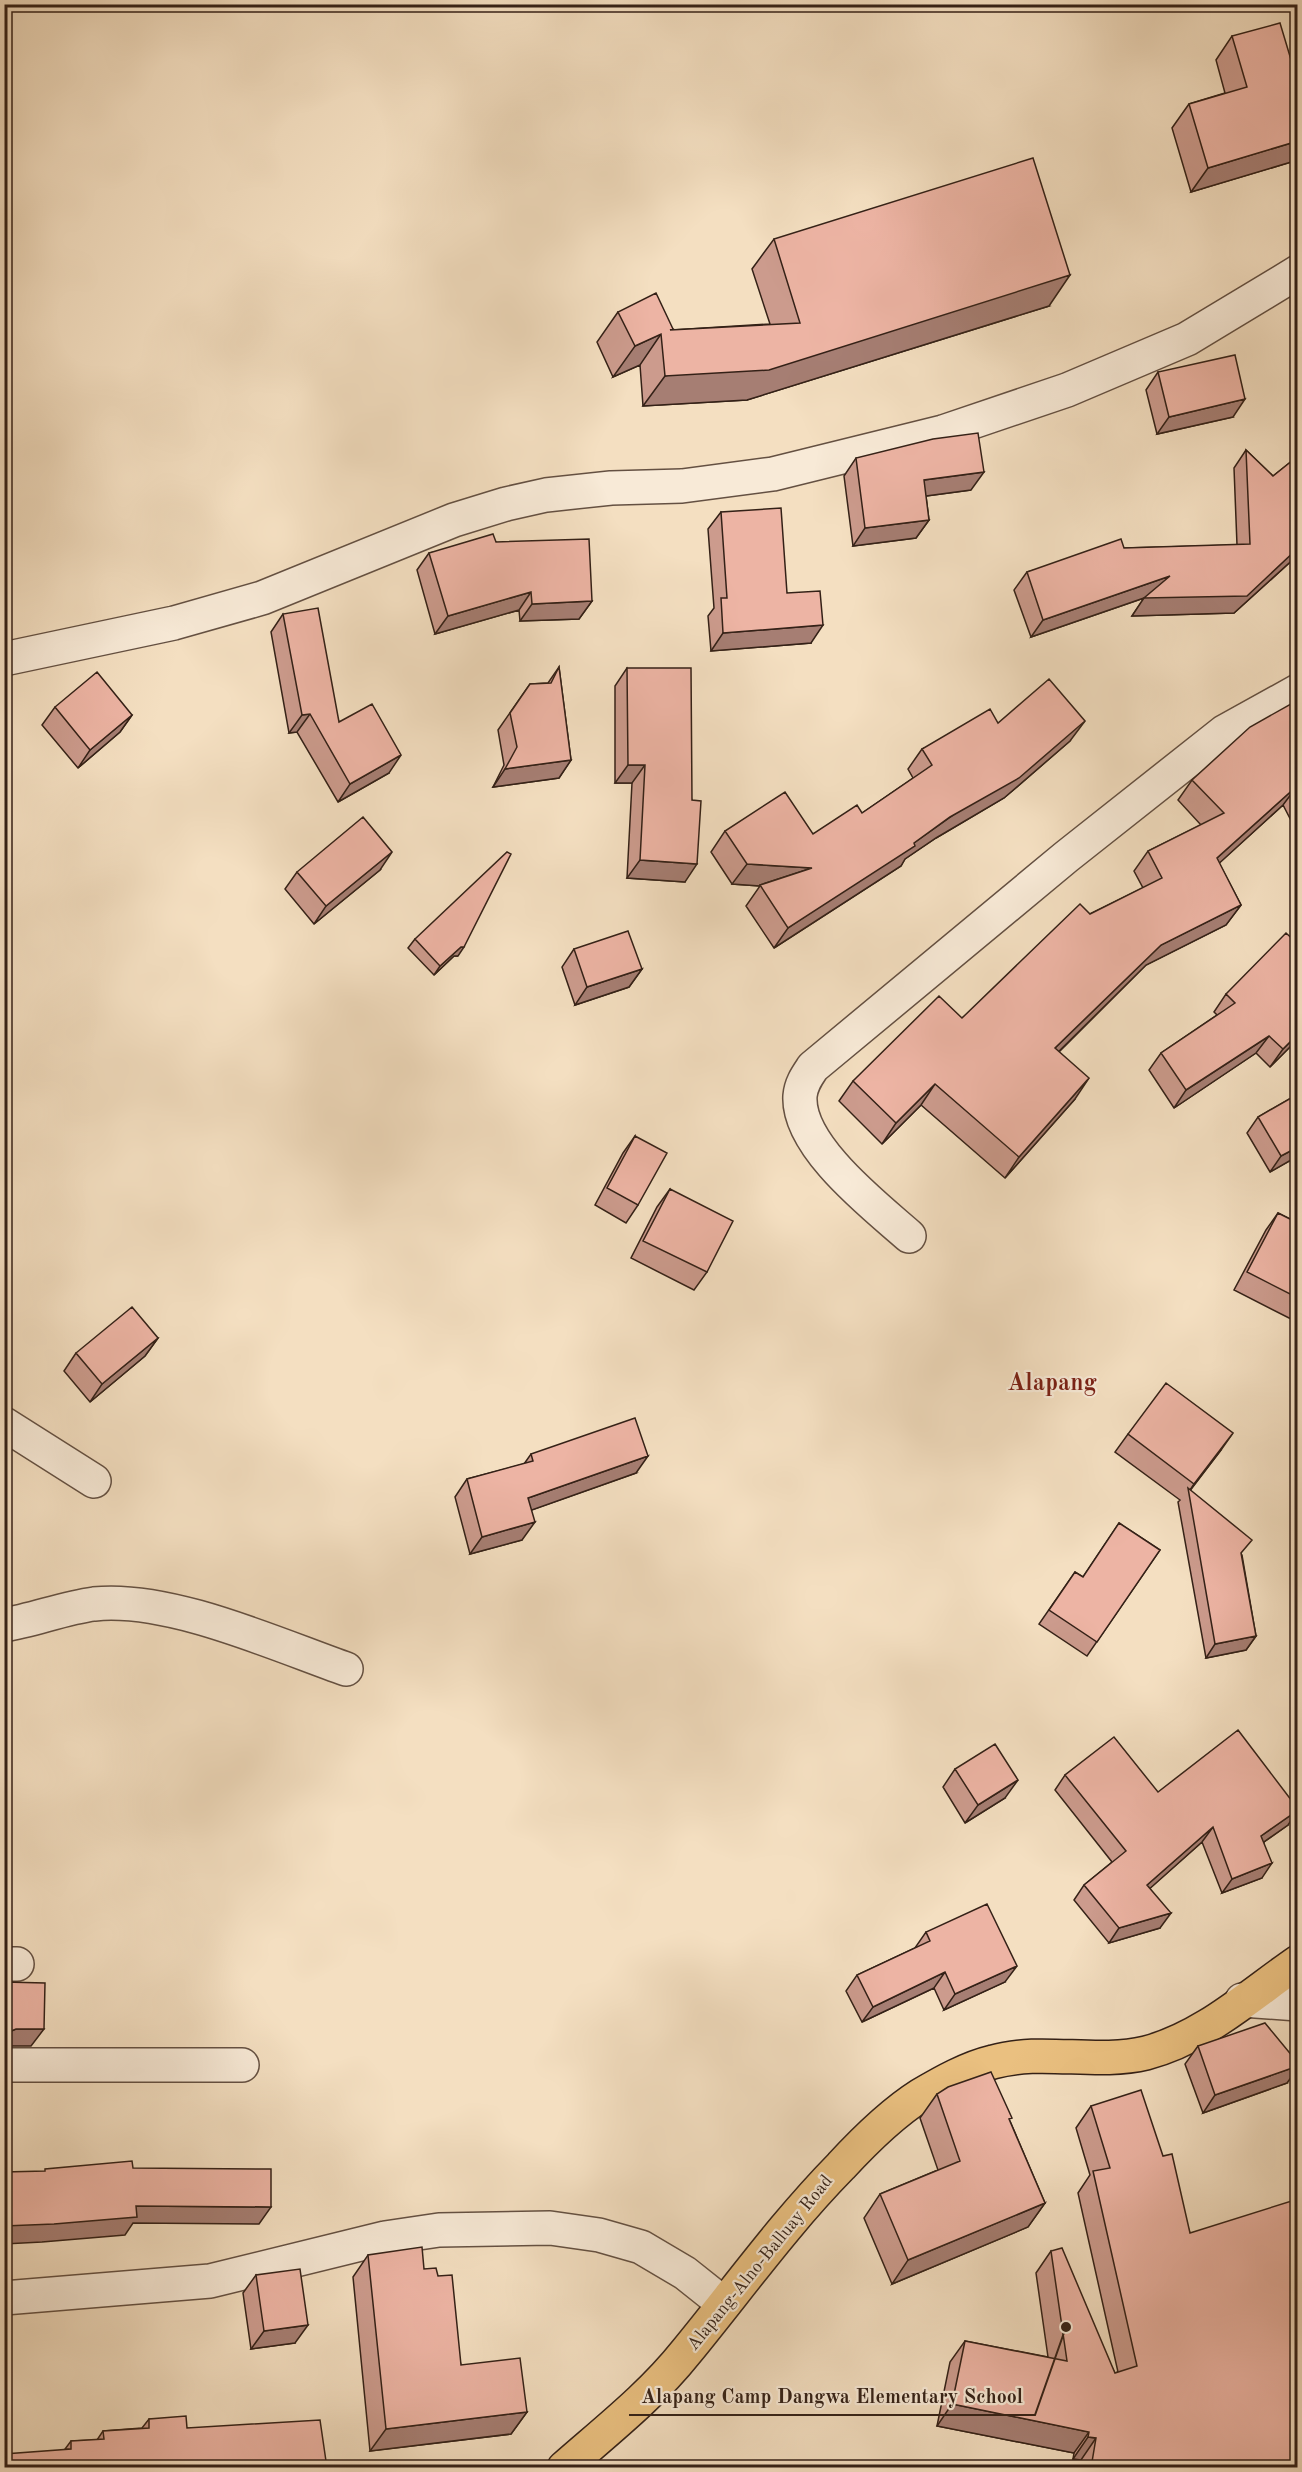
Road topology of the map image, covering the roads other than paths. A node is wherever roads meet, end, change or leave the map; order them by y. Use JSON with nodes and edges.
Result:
{"nodes":[{"id":1,"x":1298,"y":272,"type":"edge"},
{"id":2,"x":4,"y":659,"type":"edge"},
{"id":3,"x":1298,"y":691,"type":"edge"},
{"id":4,"x":909,"y":1236,"type":"dead end"},
{"id":5,"x":4,"y":1424,"type":"edge"},
{"id":6,"x":94,"y":1482,"type":"dead end"},
{"id":7,"x":4,"y":1625,"type":"edge"},
{"id":8,"x":346,"y":1670,"type":"dead end"},
{"id":9,"x":1298,"y":1962,"type":"edge"},
{"id":10,"x":1242,"y":2000,"type":"junction"},
{"id":11,"x":1298,"y":2004,"type":"edge"},
{"id":12,"x":4,"y":2066,"type":"edge"},
{"id":13,"x":242,"y":2066,"type":"dead end"},
{"id":14,"x":4,"y":2298,"type":"edge"},
{"id":15,"x":724,"y":2304,"type":"junction"},
{"id":16,"x":564,"y":2468,"type":"edge"}],
"edges":[{"from":1,"to":2,"type":"street"},
{"from":3,"to":4,"type":"street"},
{"from":5,"to":6,"type":"street"},
{"from":7,"to":8,"type":"street"},
{"from":9,"to":10,"type":"main road","name":"Alapang-Alno-Balluay Road"},
{"from":10,"to":11,"type":"street"},
{"from":10,"to":15,"type":"main road","name":"Alapang-Alno-Balluay Road"},
{"from":12,"to":13,"type":"street"},
{"from":14,"to":15,"type":"street"},
{"from":15,"to":16,"type":"main road","name":"Alapang-Alno-Balluay Road"}]}
